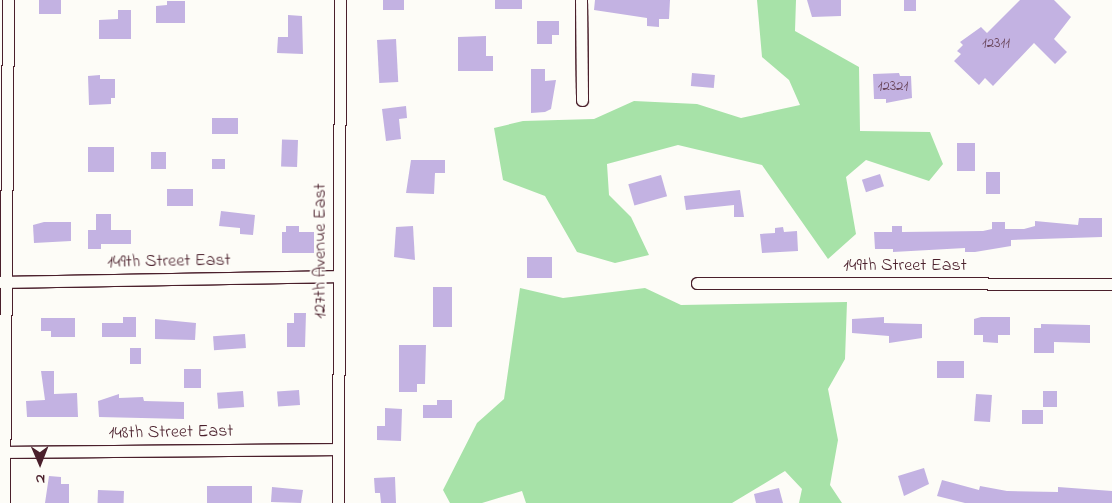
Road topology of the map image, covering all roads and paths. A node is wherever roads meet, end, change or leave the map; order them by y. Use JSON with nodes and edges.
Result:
{"nodes":[{"id":1,"x":8,"y":0,"type":"edge"},
{"id":2,"x":340,"y":0,"type":"edge"},
{"id":3,"x":581,"y":0,"type":"edge"},
{"id":4,"x":582,"y":100,"type":"dead end"},
{"id":5,"x":339,"y":276,"type":"junction"},
{"id":6,"x":3,"y":282,"type":"edge"},
{"id":7,"x":698,"y":283,"type":"dead end"},
{"id":8,"x":1112,"y":284,"type":"edge"},
{"id":9,"x":338,"y":449,"type":"junction"},
{"id":10,"x":4,"y":452,"type":"junction"},
{"id":11,"x":4,"y":503,"type":"edge"},
{"id":12,"x":338,"y":503,"type":"edge"}],
"edges":[{"from":1,"to":6,"type":"street"},
{"from":2,"to":5,"type":"street","name":"127th Avenue East"},
{"from":3,"to":4,"type":"street"},
{"from":5,"to":6,"type":"street","name":"149th Street East"},
{"from":5,"to":9,"type":"street","name":"127th Avenue East"},
{"from":6,"to":10,"type":"street"},
{"from":7,"to":8,"type":"street","name":"149th Street East"},
{"from":9,"to":10,"type":"street","name":"148th Street East"},
{"from":9,"to":12,"type":"street","name":"127th Avenue East"},
{"from":10,"to":11,"type":"street"}]}
